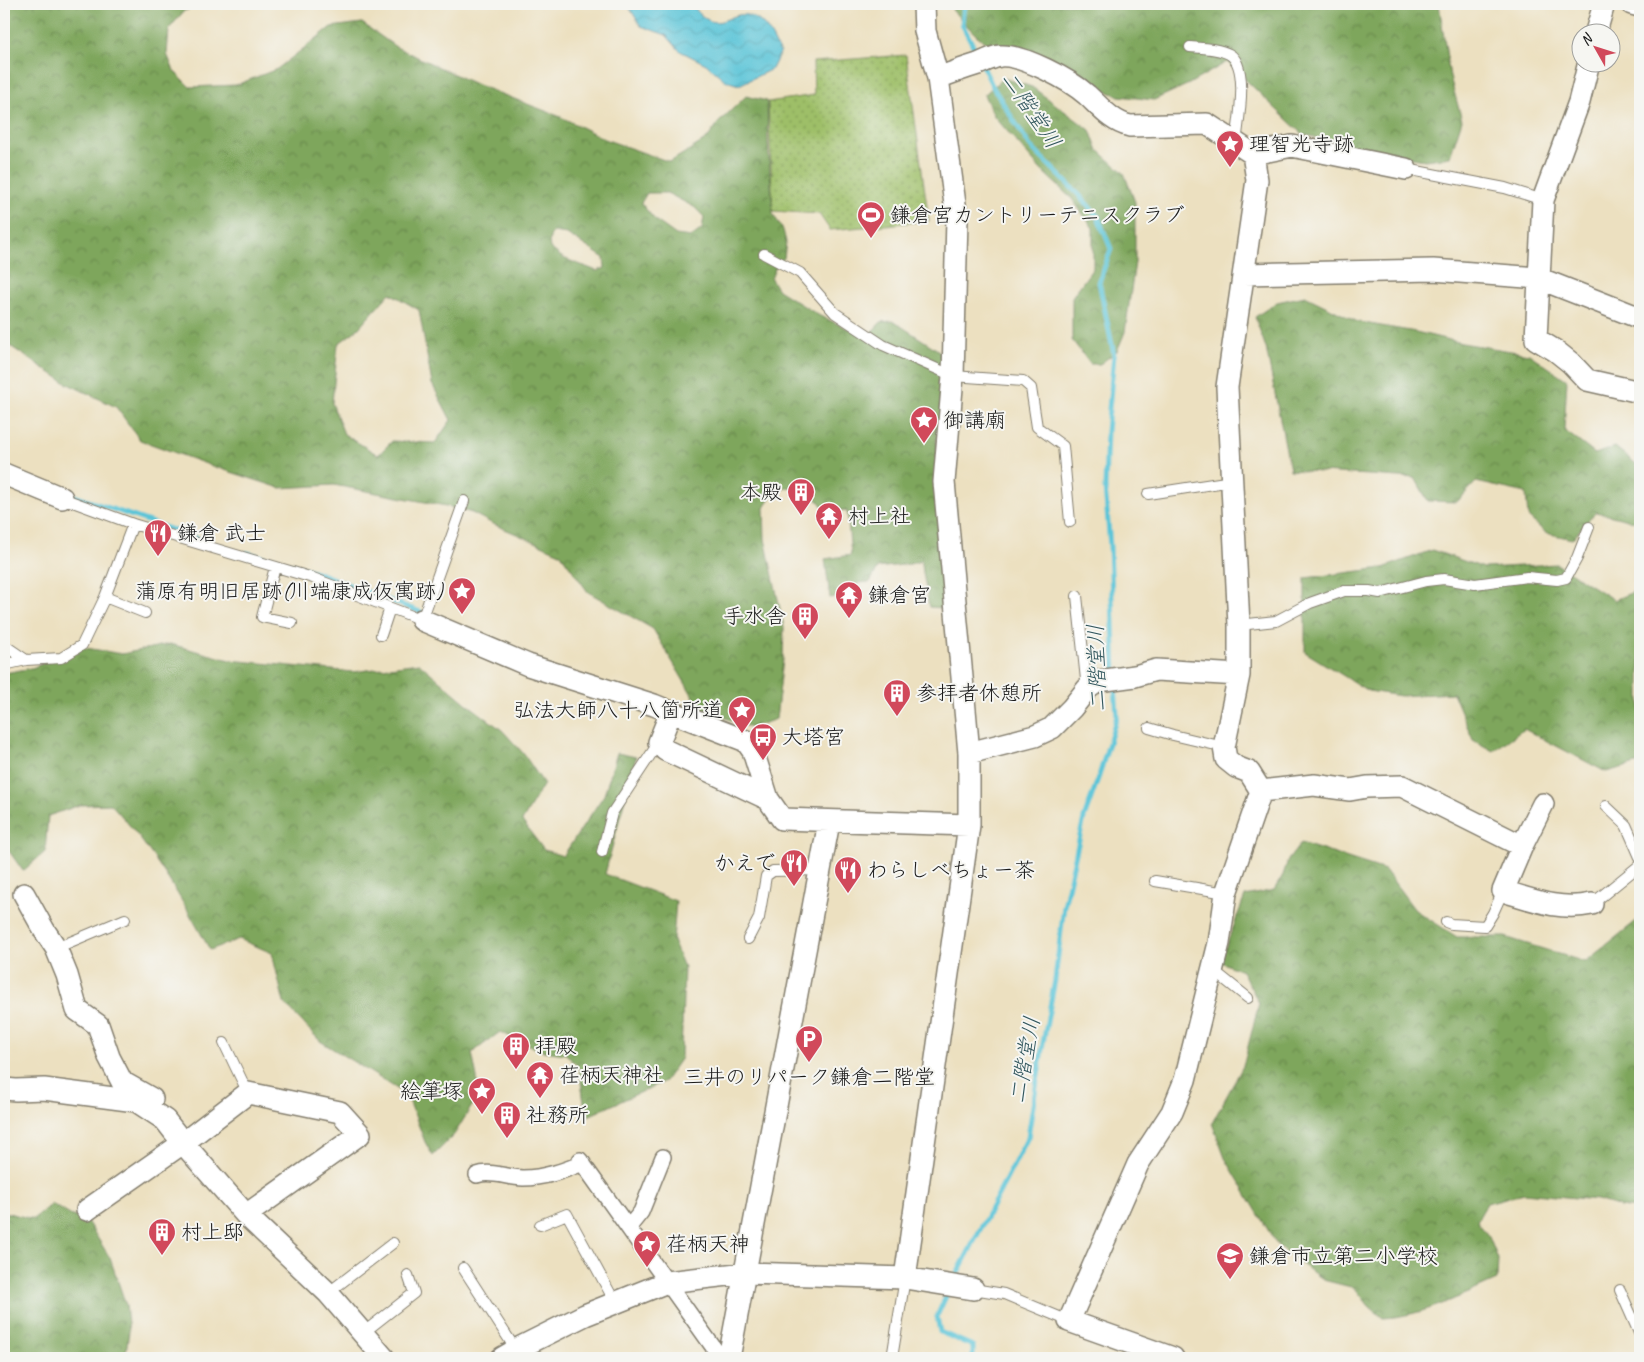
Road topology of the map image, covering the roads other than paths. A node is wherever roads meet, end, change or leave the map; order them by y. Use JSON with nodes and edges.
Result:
{"nodes":[{"id":1,"x":924,"y":4,"type":"edge"},
{"id":2,"x":1604,"y":4,"type":"edge"},
{"id":3,"x":1632,"y":4,"type":"edge"},
{"id":4,"x":1640,"y":6,"type":"edge"},
{"id":5,"x":1599,"y":22,"type":"edge"},
{"id":6,"x":1190,"y":47,"type":"dead end"},
{"id":7,"x":1586,"y":72,"type":"edge"},
{"id":8,"x":938,"y":78,"type":"junction"},
{"id":9,"x":1244,"y":149,"type":"junction"},
{"id":10,"x":1406,"y":169,"type":"joint"},
{"id":11,"x":1543,"y":200,"type":"junction"},
{"id":12,"x":764,"y":254,"type":"dead end"},
{"id":13,"x":1244,"y":274,"type":"junction"},
{"id":14,"x":1538,"y":278,"type":"junction"},
{"id":15,"x":1640,"y":318,"type":"edge"},
{"id":16,"x":953,"y":376,"type":"junction"},
{"id":17,"x":1640,"y":392,"type":"edge"},
{"id":18,"x":4,"y":474,"type":"edge"},
{"id":19,"x":1232,"y":481,"type":"junction"},
{"id":20,"x":1148,"y":494,"type":"dead end"},
{"id":21,"x":62,"y":498,"type":"joint"},
{"id":22,"x":464,"y":501,"type":"dead end"},
{"id":23,"x":1070,"y":522,"type":"dead end"},
{"id":24,"x":132,"y":524,"type":"junction"},
{"id":25,"x":1589,"y":527,"type":"dead end"},
{"id":26,"x":275,"y":567,"type":"junction"},
{"id":27,"x":1077,"y":596,"type":"dead end"},
{"id":28,"x":105,"y":597,"type":"junction"},
{"id":29,"x":390,"y":608,"type":"junction"},
{"id":30,"x":145,"y":612,"type":"dead end"},
{"id":31,"x":422,"y":620,"type":"junction"},
{"id":32,"x":292,"y":623,"type":"dead end"},
{"id":33,"x":1240,"y":625,"type":"junction"},
{"id":34,"x":381,"y":634,"type":"dead end"},
{"id":35,"x":4,"y":645,"type":"edge"},
{"id":36,"x":26,"y":660,"type":"junction"},
{"id":37,"x":4,"y":665,"type":"edge"},
{"id":38,"x":1239,"y":675,"type":"junction"},
{"id":39,"x":1087,"y":689,"type":"junction"},
{"id":40,"x":671,"y":712,"type":"junction"},
{"id":41,"x":1149,"y":728,"type":"dead end"},
{"id":42,"x":659,"y":742,"type":"junction"},
{"id":43,"x":1224,"y":747,"type":"junction"},
{"id":44,"x":969,"y":753,"type":"junction"},
{"id":45,"x":1261,"y":790,"type":"junction"},
{"id":46,"x":768,"y":799,"type":"junction"},
{"id":47,"x":1543,"y":804,"type":"dead end"},
{"id":48,"x":1606,"y":806,"type":"dead end"},
{"id":49,"x":830,"y":822,"type":"junction"},
{"id":50,"x":969,"y":825,"type":"junction"},
{"id":51,"x":1522,"y":846,"type":"junction"},
{"id":52,"x":602,"y":852,"type":"dead end"},
{"id":53,"x":1640,"y":865,"type":"edge"},
{"id":54,"x":821,"y":870,"type":"junction"},
{"id":55,"x":1155,"y":881,"type":"dead end"},
{"id":56,"x":1503,"y":892,"type":"junction"},
{"id":57,"x":1226,"y":893,"type":"junction"},
{"id":58,"x":24,"y":894,"type":"dead end"},
{"id":59,"x":1592,"y":904,"type":"joint"},
{"id":60,"x":125,"y":919,"type":"dead end"},
{"id":61,"x":1446,"y":922,"type":"dead end"},
{"id":62,"x":748,"y":939,"type":"dead end"},
{"id":63,"x":56,"y":948,"type":"junction"},
{"id":64,"x":1213,"y":970,"type":"junction"},
{"id":65,"x":1248,"y":998,"type":"dead end"},
{"id":66,"x":224,"y":1043,"type":"dead end"},
{"id":67,"x":4,"y":1079,"type":"edge"},
{"id":68,"x":4,"y":1089,"type":"edge"},
{"id":69,"x":28,"y":1089,"type":"junction"},
{"id":70,"x":248,"y":1093,"type":"junction"},
{"id":71,"x":165,"y":1120,"type":"junction"},
{"id":72,"x":183,"y":1143,"type":"junction"},
{"id":73,"x":663,"y":1157,"type":"dead end"},
{"id":74,"x":477,"y":1175,"type":"dead end"},
{"id":75,"x":88,"y":1210,"type":"dead end"},
{"id":76,"x":246,"y":1215,"type":"junction"},
{"id":77,"x":540,"y":1225,"type":"dead end"},
{"id":78,"x":629,"y":1227,"type":"junction"},
{"id":79,"x":392,"y":1243,"type":"dead end"},
{"id":80,"x":462,"y":1268,"type":"dead end"},
{"id":81,"x":746,"y":1272,"type":"junction"},
{"id":82,"x":408,"y":1275,"type":"dead end"},
{"id":83,"x":904,"y":1278,"type":"junction"},
{"id":84,"x":667,"y":1282,"type":"junction"},
{"id":85,"x":973,"y":1289,"type":"joint"},
{"id":86,"x":1620,"y":1290,"type":"dead end"},
{"id":87,"x":328,"y":1293,"type":"junction"},
{"id":88,"x":615,"y":1302,"type":"junction"},
{"id":89,"x":1069,"y":1321,"type":"junction"},
{"id":90,"x":363,"y":1333,"type":"junction"},
{"id":91,"x":1640,"y":1335,"type":"edge"},
{"id":92,"x":509,"y":1354,"type":"edge"},
{"id":93,"x":384,"y":1358,"type":"edge"},
{"id":94,"x":721,"y":1358,"type":"edge"},
{"id":95,"x":730,"y":1358,"type":"edge"},
{"id":96,"x":892,"y":1358,"type":"edge"},
{"id":97,"x":1173,"y":1358,"type":"edge"}],
"edges":[{"from":1,"to":8,"type":"street"},
{"from":2,"to":5,"type":"street"},
{"from":3,"to":4,"type":"street"},
{"from":6,"to":9,"type":"lane"},
{"from":7,"to":11,"type":"street"},
{"from":8,"to":9,"type":"street"},
{"from":8,"to":16,"type":"street"},
{"from":9,"to":10,"type":"street"},
{"from":9,"to":13,"type":"street"},
{"from":10,"to":11,"type":"lane"},
{"from":11,"to":14,"type":"street"},
{"from":12,"to":16,"type":"lane"},
{"from":13,"to":14,"type":"street"},
{"from":13,"to":19,"type":"street"},
{"from":14,"to":15,"type":"street"},
{"from":14,"to":17,"type":"street"},
{"from":16,"to":23,"type":"lane"},
{"from":16,"to":44,"type":"street"},
{"from":18,"to":21,"type":"street"},
{"from":19,"to":20,"type":"lane"},
{"from":19,"to":33,"type":"street"},
{"from":21,"to":24,"type":"lane"},
{"from":22,"to":31,"type":"lane"},
{"from":24,"to":26,"type":"lane"},
{"from":24,"to":28,"type":"lane"},
{"from":25,"to":33,"type":"lane"},
{"from":26,"to":29,"type":"lane"},
{"from":26,"to":32,"type":"lane"},
{"from":27,"to":39,"type":"lane"},
{"from":28,"to":30,"type":"lane"},
{"from":28,"to":36,"type":"lane"},
{"from":29,"to":31,"type":"lane"},
{"from":29,"to":34,"type":"lane"},
{"from":31,"to":40,"type":"street"},
{"from":33,"to":38,"type":"street"},
{"from":35,"to":36,"type":"lane"},
{"from":36,"to":37,"type":"lane"},
{"from":38,"to":39,"type":"street"},
{"from":38,"to":43,"type":"street"},
{"from":39,"to":44,"type":"street"},
{"from":40,"to":42,"type":"street"},
{"from":40,"to":46,"type":"street"},
{"from":41,"to":43,"type":"lane"},
{"from":42,"to":46,"type":"street"},
{"from":42,"to":52,"type":"lane"},
{"from":43,"to":45,"type":"street"},
{"from":44,"to":50,"type":"street"},
{"from":45,"to":51,"type":"street"},
{"from":45,"to":57,"type":"street"},
{"from":46,"to":49,"type":"street"},
{"from":47,"to":51,"type":"street"},
{"from":48,"to":53,"type":"lane"},
{"from":49,"to":50,"type":"street"},
{"from":49,"to":54,"type":"street"},
{"from":50,"to":83,"type":"street"},
{"from":51,"to":56,"type":"street"},
{"from":53,"to":59,"type":"lane"},
{"from":54,"to":62,"type":"lane"},
{"from":54,"to":81,"type":"street"},
{"from":55,"to":57,"type":"lane"},
{"from":56,"to":59,"type":"street"},
{"from":56,"to":61,"type":"lane"},
{"from":57,"to":64,"type":"street"},
{"from":58,"to":63,"type":"street"},
{"from":60,"to":63,"type":"lane"},
{"from":63,"to":71,"type":"street"},
{"from":64,"to":65,"type":"lane"},
{"from":64,"to":89,"type":"street"},
{"from":66,"to":70,"type":"lane"},
{"from":67,"to":69,"type":"lane"},
{"from":68,"to":69,"type":"street"},
{"from":69,"to":71,"type":"street"},
{"from":70,"to":72,"type":"street"},
{"from":70,"to":76,"type":"street"},
{"from":71,"to":72,"type":"street"},
{"from":72,"to":75,"type":"street"},
{"from":72,"to":76,"type":"street"},
{"from":73,"to":78,"type":"street"},
{"from":74,"to":78,"type":"street"},
{"from":76,"to":87,"type":"street"},
{"from":77,"to":88,"type":"lane"},
{"from":78,"to":84,"type":"street"},
{"from":79,"to":87,"type":"lane"},
{"from":80,"to":92,"type":"lane"},
{"from":81,"to":83,"type":"street"},
{"from":81,"to":84,"type":"street"},
{"from":81,"to":95,"type":"street"},
{"from":82,"to":90,"type":"lane"},
{"from":83,"to":85,"type":"street"},
{"from":83,"to":96,"type":"lane"},
{"from":84,"to":88,"type":"street"},
{"from":84,"to":94,"type":"street"},
{"from":85,"to":89,"type":"lane"},
{"from":86,"to":91,"type":"lane"},
{"from":87,"to":90,"type":"street"},
{"from":88,"to":92,"type":"street"},
{"from":89,"to":97,"type":"street"},
{"from":90,"to":93,"type":"street"}]}
